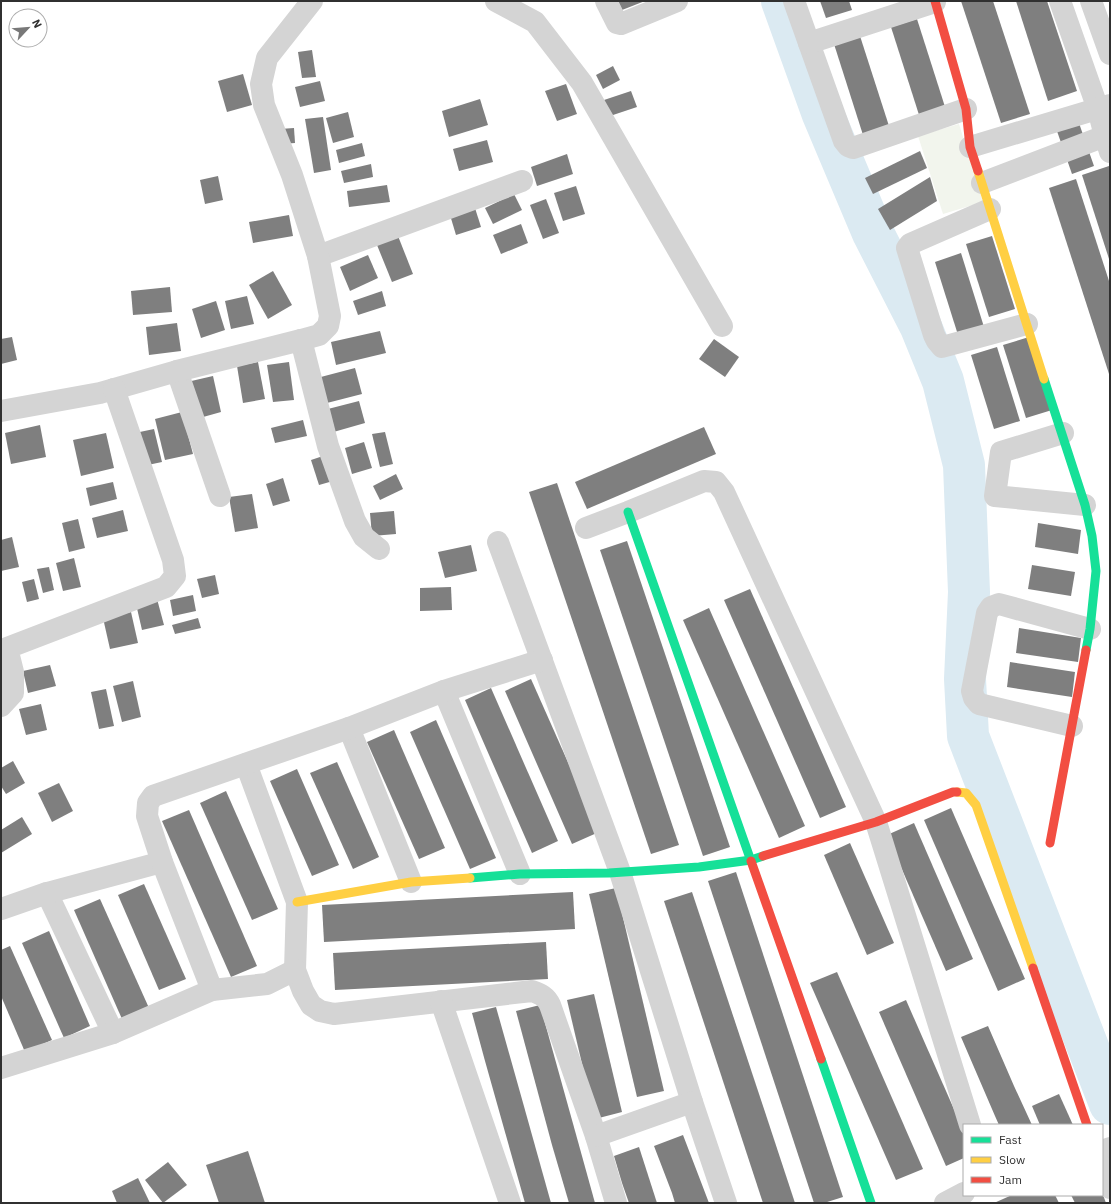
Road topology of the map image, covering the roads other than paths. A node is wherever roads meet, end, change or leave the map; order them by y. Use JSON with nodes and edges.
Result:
{"nodes":[{"id":1,"x":312,"y":1,"type":"edge"},
{"id":2,"x":496,"y":1,"type":"edge"},
{"id":3,"x":606,"y":1,"type":"edge"},
{"id":4,"x":677,"y":1,"type":"edge"},
{"id":5,"x":794,"y":1,"type":"edge"},
{"id":6,"x":1060,"y":1,"type":"edge"},
{"id":7,"x":1091,"y":1,"type":"edge"},
{"id":8,"x":935,"y":2,"type":"edge"},
{"id":9,"x":809,"y":43,"type":"junction"},
{"id":10,"x":1110,"y":54,"type":"edge"},
{"id":11,"x":1104,"y":107,"type":"edge"},
{"id":12,"x":966,"y":109,"type":"junction"},
{"id":13,"x":1108,"y":141,"type":"edge"},
{"id":14,"x":970,"y":147,"type":"junction"},
{"id":15,"x":522,"y":181,"type":"dead end"},
{"id":16,"x":982,"y":183,"type":"junction"},
{"id":17,"x":990,"y":209,"type":"junction"},
{"id":18,"x":318,"y":256,"type":"junction"},
{"id":19,"x":1027,"y":324,"type":"junction"},
{"id":20,"x":722,"y":326,"type":"dead end"},
{"id":21,"x":301,"y":340,"type":"junction"},
{"id":22,"x":177,"y":371,"type":"junction"},
{"id":23,"x":114,"y":389,"type":"junction"},
{"id":24,"x":1,"y":411,"type":"edge"},
{"id":25,"x":1063,"y":433,"type":"junction"},
{"id":26,"x":220,"y":496,"type":"dead end"},
{"id":27,"x":1085,"y":505,"type":"junction"},
{"id":28,"x":628,"y":512,"type":"junction"},
{"id":29,"x":586,"y":528,"type":"dead end"},
{"id":30,"x":498,"y":542,"type":"dead end"},
{"id":31,"x":379,"y":549,"type":"dead end"},
{"id":32,"x":1090,"y":628,"type":"junction"},
{"id":33,"x":542,"y":660,"type":"junction"},
{"id":34,"x":444,"y":691,"type":"junction"},
{"id":35,"x":1,"y":706,"type":"edge"},
{"id":36,"x":1072,"y":726,"type":"junction"},
{"id":37,"x":349,"y":728,"type":"junction"},
{"id":38,"x":246,"y":764,"type":"junction"},
{"id":39,"x":876,"y":822,"type":"junction"},
{"id":40,"x":1050,"y":843,"type":"dead end"},
{"id":41,"x":751,"y":860,"type":"junction"},
{"id":42,"x":162,"y":862,"type":"junction"},
{"id":43,"x":620,"y":872,"type":"junction"},
{"id":44,"x":520,"y":874,"type":"junction"},
{"id":45,"x":411,"y":882,"type":"junction"},
{"id":46,"x":47,"y":893,"type":"junction"},
{"id":47,"x":296,"y":902,"type":"junction"},
{"id":48,"x":1,"y":909,"type":"edge"},
{"id":49,"x":295,"y":970,"type":"junction"},
{"id":50,"x":212,"y":990,"type":"junction"},
{"id":51,"x":441,"y":1001,"type":"junction"},
{"id":52,"x":113,"y":1033,"type":"junction"},
{"id":53,"x":1,"y":1068,"type":"edge"},
{"id":54,"x":692,"y":1102,"type":"junction"},
{"id":55,"x":970,"y":1124,"type":"edge"},
{"id":56,"x":1087,"y":1124,"type":"edge"},
{"id":57,"x":596,"y":1136,"type":"junction"},
{"id":58,"x":1105,"y":1154,"type":"edge"},
{"id":59,"x":1110,"y":1188,"type":"edge"},
{"id":60,"x":963,"y":1194,"type":"edge"},
{"id":61,"x":510,"y":1203,"type":"edge"},
{"id":62,"x":616,"y":1203,"type":"edge"},
{"id":63,"x":726,"y":1203,"type":"edge"},
{"id":64,"x":871,"y":1203,"type":"edge"},
{"id":65,"x":945,"y":1203,"type":"edge"}],
"edges":[{"from":1,"to":18,"type":"street"},
{"from":2,"to":20,"type":"street"},
{"from":3,"to":4,"type":"street"},
{"from":5,"to":9,"type":"street"},
{"from":6,"to":11,"type":"street"},
{"from":7,"to":10,"type":"street"},
{"from":8,"to":9,"type":"street"},
{"from":8,"to":12,"type":"street"},
{"from":9,"to":12,"type":"street"},
{"from":11,"to":13,"type":"street"},
{"from":11,"to":14,"type":"street"},
{"from":12,"to":14,"type":"street"},
{"from":13,"to":16,"type":"street"},
{"from":14,"to":16,"type":"street"},
{"from":15,"to":18,"type":"street"},
{"from":16,"to":17,"type":"street"},
{"from":17,"to":19,"type":"street"},
{"from":17,"to":19,"type":"street"},
{"from":18,"to":21,"type":"street"},
{"from":19,"to":25,"type":"street"},
{"from":21,"to":22,"type":"street"},
{"from":21,"to":31,"type":"street"},
{"from":22,"to":23,"type":"street"},
{"from":22,"to":26,"type":"street"},
{"from":23,"to":24,"type":"street"},
{"from":23,"to":35,"type":"street"},
{"from":25,"to":27,"type":"street"},
{"from":25,"to":27,"type":"street"},
{"from":27,"to":32,"type":"street"},
{"from":28,"to":29,"type":"street"},
{"from":28,"to":39,"type":"street"},
{"from":28,"to":41,"type":"street"},
{"from":30,"to":33,"type":"street"},
{"from":32,"to":36,"type":"street"},
{"from":32,"to":36,"type":"street"},
{"from":33,"to":34,"type":"street"},
{"from":33,"to":43,"type":"street"},
{"from":34,"to":37,"type":"street"},
{"from":34,"to":44,"type":"street"},
{"from":36,"to":40,"type":"street"},
{"from":37,"to":38,"type":"street"},
{"from":37,"to":45,"type":"street"},
{"from":38,"to":42,"type":"street"},
{"from":38,"to":47,"type":"street"},
{"from":39,"to":41,"type":"street"},
{"from":39,"to":55,"type":"street"},
{"from":39,"to":56,"type":"street"},
{"from":41,"to":43,"type":"street"},
{"from":41,"to":64,"type":"street"},
{"from":42,"to":46,"type":"street"},
{"from":42,"to":50,"type":"street"},
{"from":43,"to":44,"type":"street"},
{"from":43,"to":54,"type":"street"},
{"from":44,"to":45,"type":"street"},
{"from":45,"to":47,"type":"street"},
{"from":46,"to":48,"type":"street"},
{"from":46,"to":52,"type":"street"},
{"from":47,"to":49,"type":"street"},
{"from":49,"to":50,"type":"street"},
{"from":49,"to":51,"type":"street"},
{"from":50,"to":52,"type":"street"},
{"from":51,"to":57,"type":"street"},
{"from":51,"to":61,"type":"street"},
{"from":52,"to":53,"type":"street"},
{"from":54,"to":57,"type":"street"},
{"from":54,"to":63,"type":"street"},
{"from":57,"to":62,"type":"street"},
{"from":58,"to":59,"type":"street"},
{"from":60,"to":65,"type":"street"}]}
